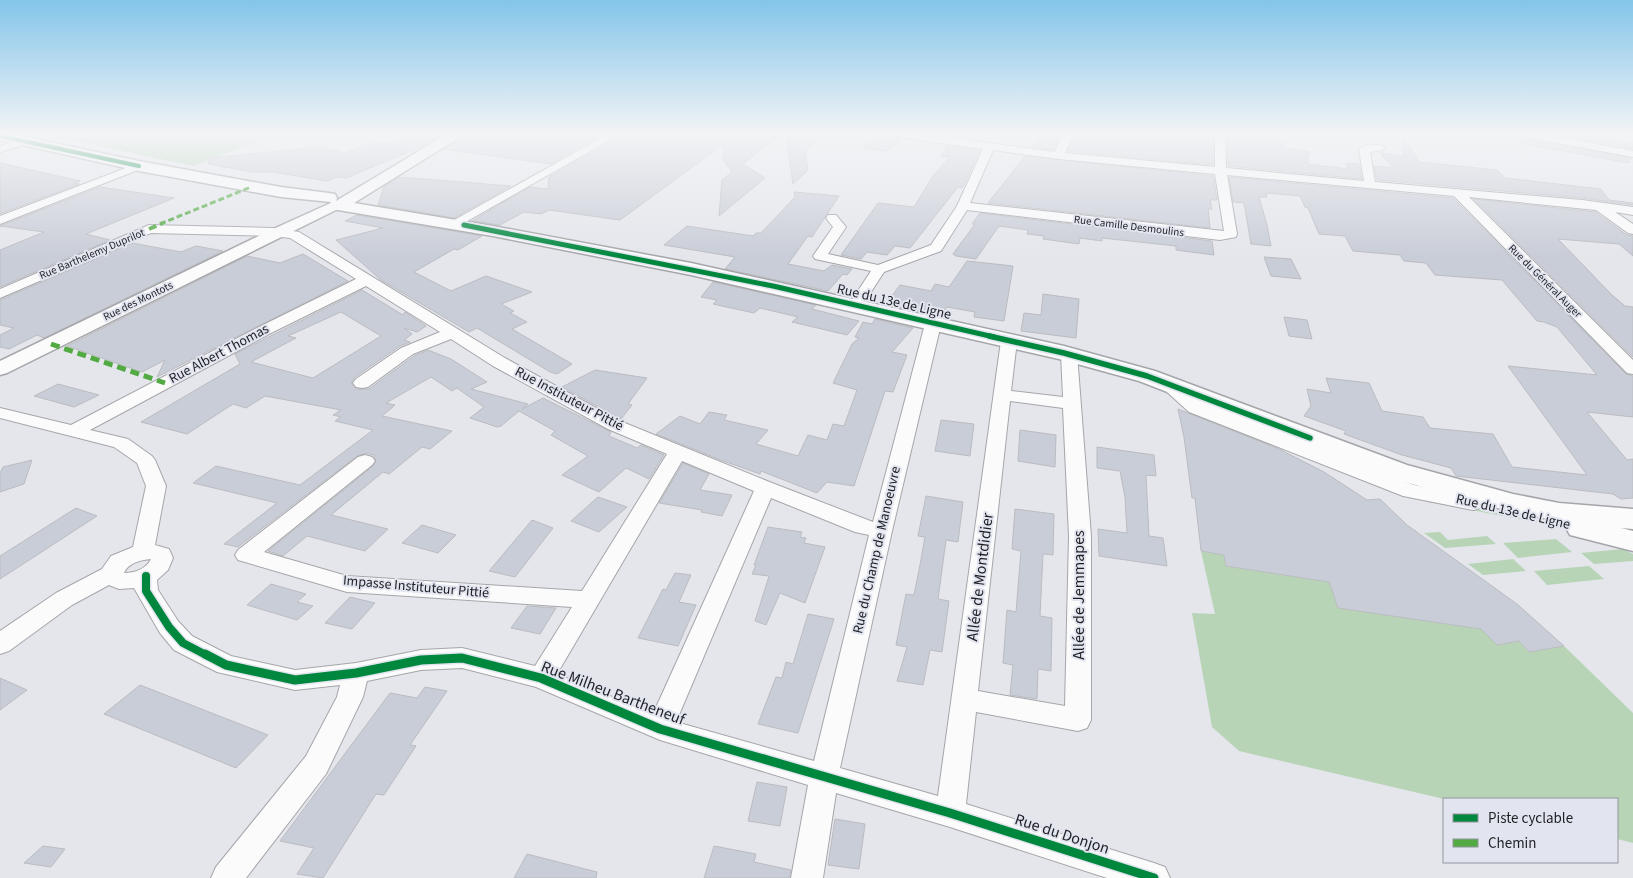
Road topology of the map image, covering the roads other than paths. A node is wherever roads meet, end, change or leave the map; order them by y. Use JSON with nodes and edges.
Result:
{"nodes":[{"id":1,"x":116,"y":175,"type":"edge"},
{"id":2,"x":187,"y":175,"type":"edge"},
{"id":3,"x":390,"y":175,"type":"edge"},
{"id":4,"x":541,"y":175,"type":"edge"},
{"id":5,"x":977,"y":175,"type":"edge"},
{"id":6,"x":1223,"y":175,"type":"edge"},
{"id":7,"x":1264,"y":175,"type":"edge"},
{"id":8,"x":1369,"y":175,"type":"edge"},
{"id":9,"x":1370,"y":185,"type":"junction"},
{"id":10,"x":1457,"y":192,"type":"junction"},
{"id":11,"x":333,"y":203,"type":"junction"},
{"id":12,"x":963,"y":206,"type":"junction"},
{"id":13,"x":1598,"y":206,"type":"junction"},
{"id":14,"x":1633,"y":211,"type":"edge"},
{"id":15,"x":832,"y":218,"type":"dead end"},
{"id":16,"x":0,"y":220,"type":"edge"},
{"id":17,"x":453,"y":224,"type":"junction"},
{"id":18,"x":1633,"y":230,"type":"edge"},
{"id":19,"x":276,"y":232,"type":"junction"},
{"id":20,"x":879,"y":269,"type":"junction"},
{"id":21,"x":366,"y":280,"type":"junction"},
{"id":22,"x":0,"y":294,"type":"edge"},
{"id":23,"x":855,"y":306,"type":"junction"},
{"id":24,"x":933,"y":324,"type":"junction"},
{"id":25,"x":453,"y":333,"type":"junction"},
{"id":26,"x":1009,"y":341,"type":"junction"},
{"id":27,"x":1070,"y":354,"type":"junction"},
{"id":28,"x":0,"y":369,"type":"edge"},
{"id":29,"x":1633,"y":369,"type":"edge"},
{"id":30,"x":362,"y":383,"type":"dead end"},
{"id":31,"x":1166,"y":384,"type":"junction"},
{"id":32,"x":1002,"y":395,"type":"junction"},
{"id":33,"x":1073,"y":404,"type":"junction"},
{"id":34,"x":0,"y":412,"type":"edge"},
{"id":35,"x":74,"y":432,"type":"junction"},
{"id":36,"x":678,"y":452,"type":"junction"},
{"id":37,"x":365,"y":461,"type":"dead end"},
{"id":38,"x":1397,"y":471,"type":"junction"},
{"id":39,"x":765,"y":488,"type":"junction"},
{"id":40,"x":1473,"y":503,"type":"junction"},
{"id":41,"x":1633,"y":519,"type":"edge"},
{"id":42,"x":1633,"y":524,"type":"edge"},
{"id":43,"x":881,"y":531,"type":"junction"},
{"id":44,"x":1633,"y":531,"type":"edge"},
{"id":45,"x":1633,"y":541,"type":"edge"},
{"id":46,"x":145,"y":564,"type":"junction"},
{"id":47,"x":590,"y":600,"type":"junction"},
{"id":48,"x":0,"y":644,"type":"edge"},
{"id":49,"x":356,"y":673,"type":"junction"},
{"id":50,"x":541,"y":678,"type":"junction"},
{"id":51,"x":965,"y":699,"type":"junction"},
{"id":52,"x":660,"y":729,"type":"junction"},
{"id":53,"x":824,"y":777,"type":"junction"},
{"id":54,"x":956,"y":815,"type":"junction"},
{"id":55,"x":227,"y":878,"type":"edge"},
{"id":56,"x":807,"y":878,"type":"edge"},
{"id":57,"x":1154,"y":878,"type":"edge"}],
"edges":[{"from":1,"to":16,"type":"street"},
{"from":2,"to":11,"type":"main road","name":"Rue du 13e de Ligne"},
{"from":3,"to":11,"type":"main road"},
{"from":4,"to":17,"type":"street"},
{"from":5,"to":12,"type":"street"},
{"from":6,"to":12,"type":"street","name":"Rue Camille Desmoulins"},
{"from":7,"to":9,"type":"street"},
{"from":8,"to":9,"type":"street"},
{"from":9,"to":10,"type":"street"},
{"from":10,"to":13,"type":"street"},
{"from":10,"to":29,"type":"street","name":"Rue du Général Auger"},
{"from":11,"to":17,"type":"main road","name":"Rue du 13e de Ligne"},
{"from":11,"to":19,"type":"street","name":"Rue des Montots"},
{"from":12,"to":20,"type":"street"},
{"from":13,"to":14,"type":"street"},
{"from":13,"to":18,"type":"street"},
{"from":15,"to":20,"type":"street"},
{"from":17,"to":23,"type":"main road","name":"Rue du 13e de Ligne"},
{"from":19,"to":21,"type":"street","name":"Rue Instituteur Pittié"},
{"from":19,"to":22,"type":"street","name":"Rue Barthelemy Duprilot"},
{"from":19,"to":28,"type":"street","name":"Rue des Montots"},
{"from":20,"to":23,"type":"street"},
{"from":21,"to":25,"type":"street","name":"Rue Instituteur Pittié"},
{"from":21,"to":35,"type":"street","name":"Rue Albert Thomas"},
{"from":23,"to":24,"type":"main road","name":"Rue du 13e de Ligne"},
{"from":24,"to":26,"type":"main road","name":"Rue du 13e de Ligne"},
{"from":24,"to":43,"type":"street","name":"Rue du Champ de Manoeuvre"},
{"from":25,"to":30,"type":"street"},
{"from":25,"to":36,"type":"street","name":"Rue Instituteur Pittié"},
{"from":26,"to":27,"type":"main road","name":"Rue du 13e de Ligne"},
{"from":26,"to":32,"type":"street","name":"Allée de Montdidier"},
{"from":27,"to":31,"type":"main road","name":"Rue du 13e de Ligne"},
{"from":27,"to":33,"type":"street","name":"Allée de Jemmapes"},
{"from":31,"to":38,"type":"main road","name":"Rue du 13e de Ligne"},
{"from":31,"to":40,"type":"street"},
{"from":32,"to":33,"type":"street"},
{"from":32,"to":51,"type":"street","name":"Allée de Montdidier"},
{"from":33,"to":51,"type":"street","name":"Allée de Jemmapes"},
{"from":34,"to":35,"type":"street","name":"Rue Milheu Bartheneuf"},
{"from":35,"to":46,"type":"street","name":"Rue Milheu Bartheneuf"},
{"from":36,"to":39,"type":"street","name":"Rue Instituteur Pittié"},
{"from":36,"to":47,"type":"street"},
{"from":37,"to":47,"type":"street","name":"Impasse Instituteur Pittié"},
{"from":38,"to":40,"type":"main road","name":"Rue du 13e de Ligne"},
{"from":38,"to":41,"type":"main road","name":"Rue du 13e de Ligne"},
{"from":39,"to":43,"type":"street","name":"Rue Instituteur Pittié"},
{"from":39,"to":52,"type":"street"},
{"from":40,"to":45,"type":"main road","name":"Rue du 13e de Ligne"},
{"from":42,"to":44,"type":"main road"},
{"from":43,"to":53,"type":"street","name":"Rue du Champ de Manoeuvre"},
{"from":46,"to":48,"type":"street"},
{"from":46,"to":49,"type":"street","name":"Rue Milheu Bartheneuf"},
{"from":47,"to":50,"type":"street"},
{"from":49,"to":50,"type":"street","name":"Rue Milheu Bartheneuf"},
{"from":49,"to":55,"type":"street"},
{"from":50,"to":52,"type":"street","name":"Rue Milheu Bartheneuf"},
{"from":51,"to":54,"type":"street","name":"Allée de Montdidier"},
{"from":52,"to":53,"type":"street","name":"Rue Milheu Bartheneuf"},
{"from":53,"to":54,"type":"street","name":"Rue Milheu Bartheneuf"},
{"from":53,"to":56,"type":"street"},
{"from":54,"to":57,"type":"street","name":"Rue du Donjon"}]}
